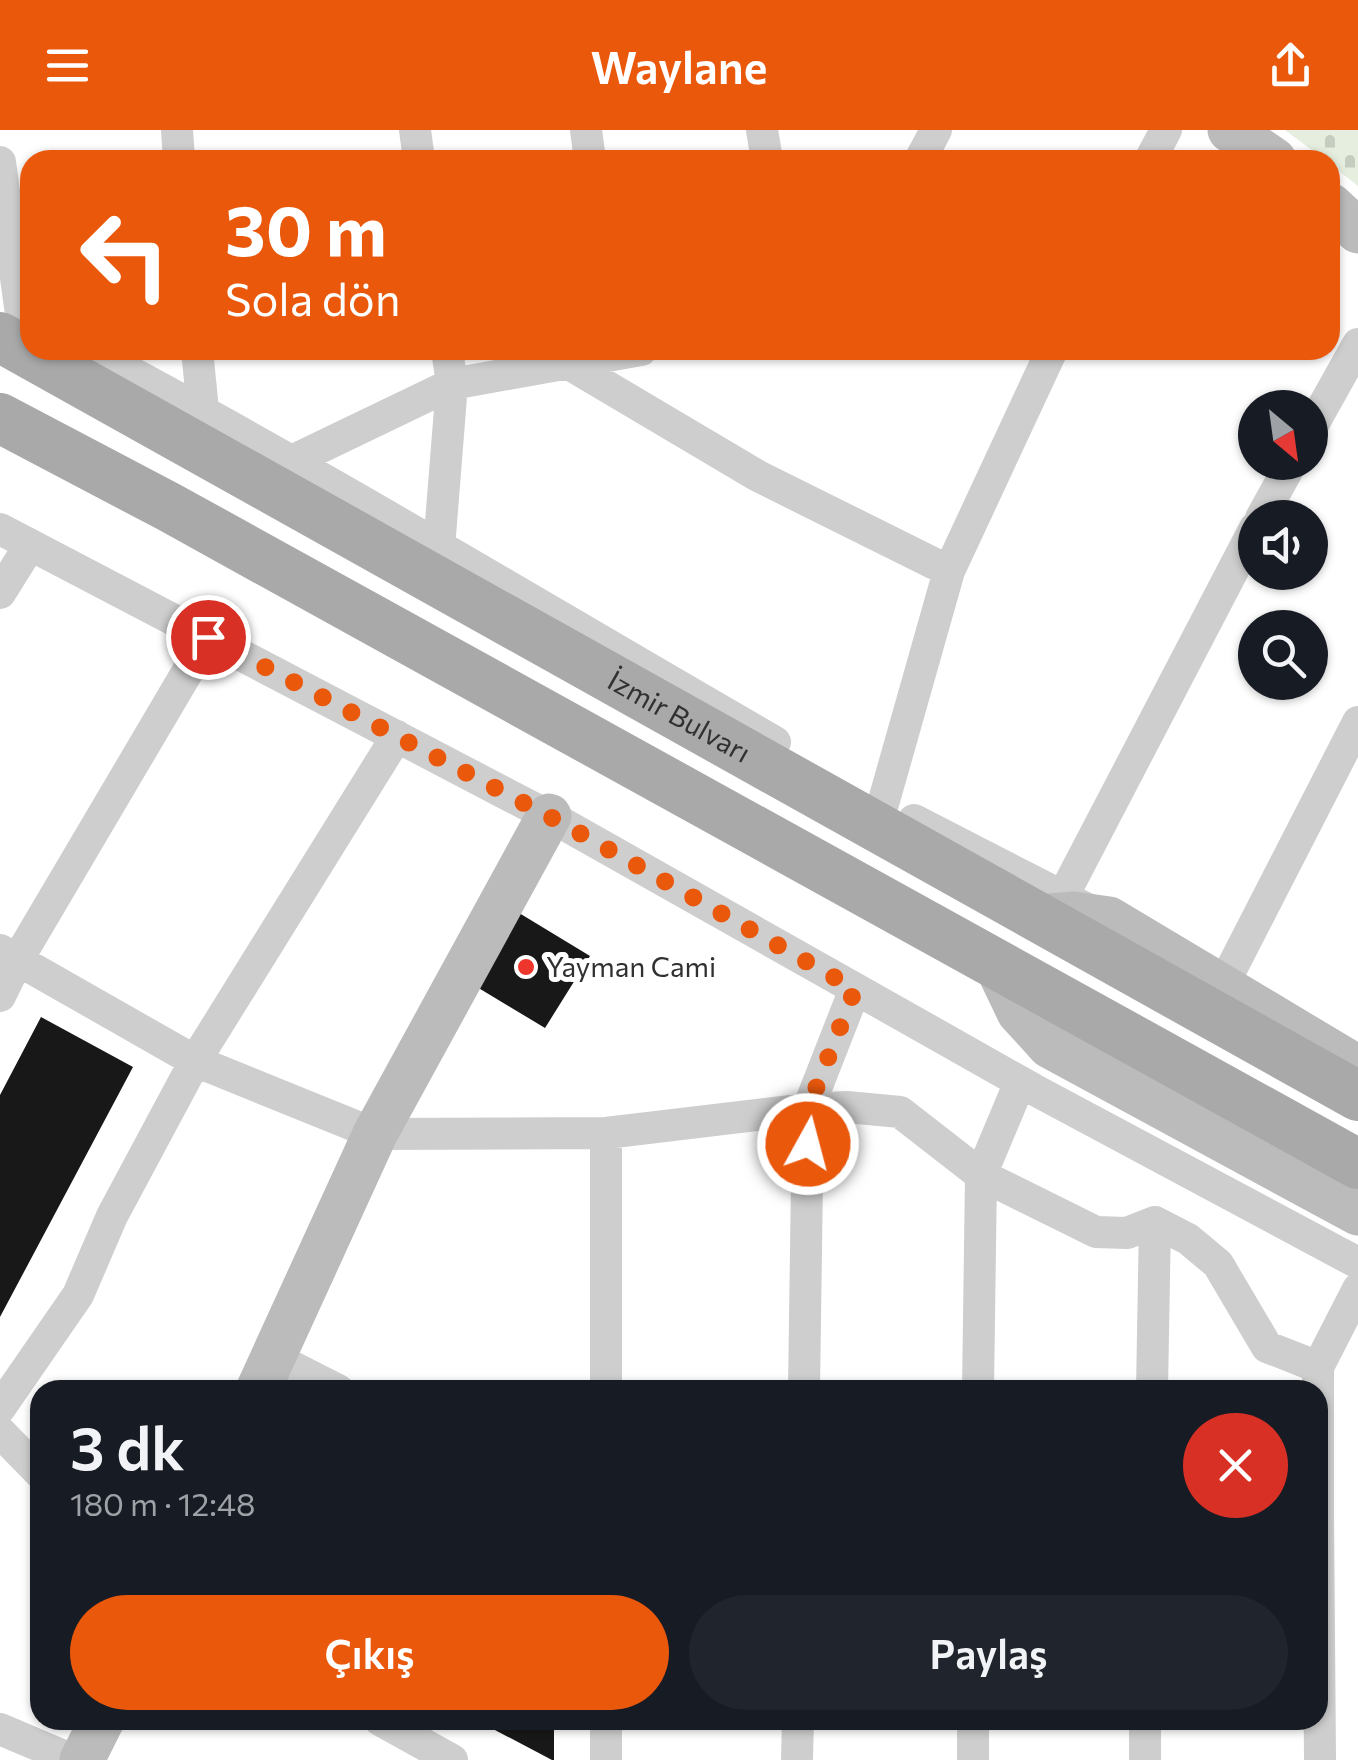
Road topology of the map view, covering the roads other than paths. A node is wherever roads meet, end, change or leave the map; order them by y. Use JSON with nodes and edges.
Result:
{"nodes":[{"id":1,"x":1230,"y":130,"type":"edge"},
{"id":2,"x":1259,"y":150,"type":"edge"},
{"id":3,"x":0,"y":162,"type":"edge"},
{"id":4,"x":13,"y":317,"type":"edge"},
{"id":5,"x":1358,"y":344,"type":"edge"},
{"id":6,"x":88,"y":360,"type":"edge"},
{"id":7,"x":108,"y":360,"type":"edge"},
{"id":8,"x":198,"y":360,"type":"edge"},
{"id":9,"x":448,"y":360,"type":"edge"},
{"id":10,"x":588,"y":360,"type":"edge"},
{"id":11,"x":1047,"y":360,"type":"edge"},
{"id":12,"x":569,"y":364,"type":"junction"},
{"id":13,"x":452,"y":384,"type":"junction"},
{"id":14,"x":1328,"y":398,"type":"edge"},
{"id":15,"x":203,"y":410,"type":"junction"},
{"id":16,"x":0,"y":418,"type":"edge"},
{"id":17,"x":294,"y":460,"type":"junction"},
{"id":18,"x":0,"y":530,"type":"edge"},
{"id":19,"x":30,"y":544,"type":"junction"},
{"id":20,"x":439,"y":548,"type":"junction"},
{"id":21,"x":1238,"y":560,"type":"edge"},
{"id":22,"x":950,"y":571,"type":"junction"},
{"id":23,"x":0,"y":594,"type":"edge"},
{"id":24,"x":208,"y":637,"type":"junction"},
{"id":25,"x":1358,"y":722,"type":"edge"},
{"id":26,"x":397,"y":736,"type":"junction"},
{"id":27,"x":883,"y":804,"type":"junction"},
{"id":28,"x":548,"y":816,"type":"junction"},
{"id":29,"x":1050,"y":908,"type":"junction"},
{"id":30,"x":9,"y":954,"type":"edge"},
{"id":31,"x":996,"y":964,"type":"junction"},
{"id":32,"x":1222,"y":987,"type":"junction"},
{"id":33,"x":855,"y":989,"type":"junction"},
{"id":34,"x":0,"y":996,"type":"edge"},
{"id":35,"x":195,"y":1061,"type":"junction"},
{"id":36,"x":1358,"y":1068,"type":"edge"},
{"id":37,"x":1020,"y":1082,"type":"junction"},
{"id":38,"x":1358,"y":1096,"type":"edge"},
{"id":39,"x":808,"y":1109,"type":"junction"},
{"id":40,"x":606,"y":1133,"type":"junction"},
{"id":41,"x":376,"y":1134,"type":"junction"},
{"id":42,"x":1358,"y":1164,"type":"edge"},
{"id":43,"x":981,"y":1175,"type":"junction"},
{"id":44,"x":1358,"y":1213,"type":"edge"},
{"id":45,"x":1155,"y":1222,"type":"junction"},
{"id":46,"x":1358,"y":1263,"type":"edge"},
{"id":47,"x":1358,"y":1288,"type":"edge"},
{"id":48,"x":1318,"y":1367,"type":"junction"},
{"id":49,"x":266,"y":1374,"type":"edge"},
{"id":50,"x":293,"y":1380,"type":"edge"},
{"id":51,"x":606,"y":1380,"type":"edge"},
{"id":52,"x":804,"y":1380,"type":"edge"},
{"id":53,"x":978,"y":1380,"type":"edge"},
{"id":54,"x":1152,"y":1380,"type":"edge"},
{"id":55,"x":1318,"y":1380,"type":"edge"},
{"id":56,"x":0,"y":1408,"type":"edge"},
{"id":57,"x":0,"y":1432,"type":"edge"},
{"id":58,"x":30,"y":1463,"type":"edge"},
{"id":59,"x":0,"y":1729,"type":"edge"},
{"id":60,"x":97,"y":1730,"type":"edge"},
{"id":61,"x":398,"y":1730,"type":"edge"},
{"id":62,"x":606,"y":1730,"type":"edge"},
{"id":63,"x":798,"y":1730,"type":"edge"},
{"id":64,"x":974,"y":1730,"type":"edge"},
{"id":65,"x":1146,"y":1730,"type":"edge"},
{"id":66,"x":1320,"y":1730,"type":"edge"},
{"id":67,"x":73,"y":1760,"type":"edge"},
{"id":68,"x":82,"y":1760,"type":"edge"},
{"id":69,"x":452,"y":1760,"type":"edge"},
{"id":70,"x":606,"y":1760,"type":"edge"},
{"id":71,"x":798,"y":1760,"type":"edge"},
{"id":72,"x":973,"y":1760,"type":"edge"},
{"id":73,"x":1145,"y":1760,"type":"edge"},
{"id":74,"x":1320,"y":1760,"type":"edge"}],
"edges":[{"from":1,"to":2,"type":"main road"},
{"from":3,"to":4,"type":"street"},
{"from":5,"to":14,"type":"street"},
{"from":6,"to":29,"type":"main road","name":"İzmir Bulvarı"},
{"from":7,"to":15,"type":"street"},
{"from":8,"to":15,"type":"street"},
{"from":9,"to":13,"type":"street"},
{"from":10,"to":12,"type":"street"},
{"from":11,"to":22,"type":"street"},
{"from":12,"to":13,"type":"street"},
{"from":12,"to":22,"type":"street"},
{"from":13,"to":17,"type":"street"},
{"from":13,"to":20,"type":"street"},
{"from":15,"to":17,"type":"street"},
{"from":16,"to":31,"type":"main road"},
{"from":17,"to":20,"type":"street"},
{"from":18,"to":19,"type":"street"},
{"from":19,"to":23,"type":"street"},
{"from":19,"to":24,"type":"street"},
{"from":20,"to":27,"type":"street"},
{"from":21,"to":29,"type":"street"},
{"from":22,"to":27,"type":"street"},
{"from":24,"to":26,"type":"street"},
{"from":24,"to":30,"type":"street"},
{"from":25,"to":32,"type":"street"},
{"from":26,"to":28,"type":"street"},
{"from":26,"to":35,"type":"street"},
{"from":27,"to":29,"type":"street"},
{"from":28,"to":33,"type":"street"},
{"from":28,"to":41,"type":"main road"},
{"from":29,"to":32,"type":"main road"},
{"from":29,"to":38,"type":"main road","name":"İzmir Bulvarı"},
{"from":30,"to":34,"type":"street"},
{"from":30,"to":35,"type":"street"},
{"from":31,"to":42,"type":"main road"},
{"from":31,"to":44,"type":"main road"},
{"from":32,"to":36,"type":"main road"},
{"from":33,"to":37,"type":"street"},
{"from":33,"to":39,"type":"street"},
{"from":35,"to":41,"type":"street"},
{"from":35,"to":56,"type":"street"},
{"from":37,"to":43,"type":"street"},
{"from":37,"to":46,"type":"street"},
{"from":39,"to":40,"type":"street"},
{"from":39,"to":43,"type":"street"},
{"from":39,"to":52,"type":"street"},
{"from":40,"to":41,"type":"street"},
{"from":40,"to":51,"type":"street"},
{"from":41,"to":49,"type":"main road"},
{"from":43,"to":45,"type":"street"},
{"from":43,"to":53,"type":"street"},
{"from":45,"to":48,"type":"street"},
{"from":45,"to":54,"type":"street"},
{"from":47,"to":48,"type":"street"},
{"from":48,"to":55,"type":"street"},
{"from":49,"to":50,"type":"street"},
{"from":57,"to":58,"type":"street"},
{"from":59,"to":67,"type":"street"},
{"from":60,"to":68,"type":"main road"},
{"from":61,"to":69,"type":"street"},
{"from":62,"to":70,"type":"street"},
{"from":63,"to":71,"type":"street"},
{"from":64,"to":72,"type":"street"},
{"from":65,"to":73,"type":"street"},
{"from":66,"to":74,"type":"street"}]}
